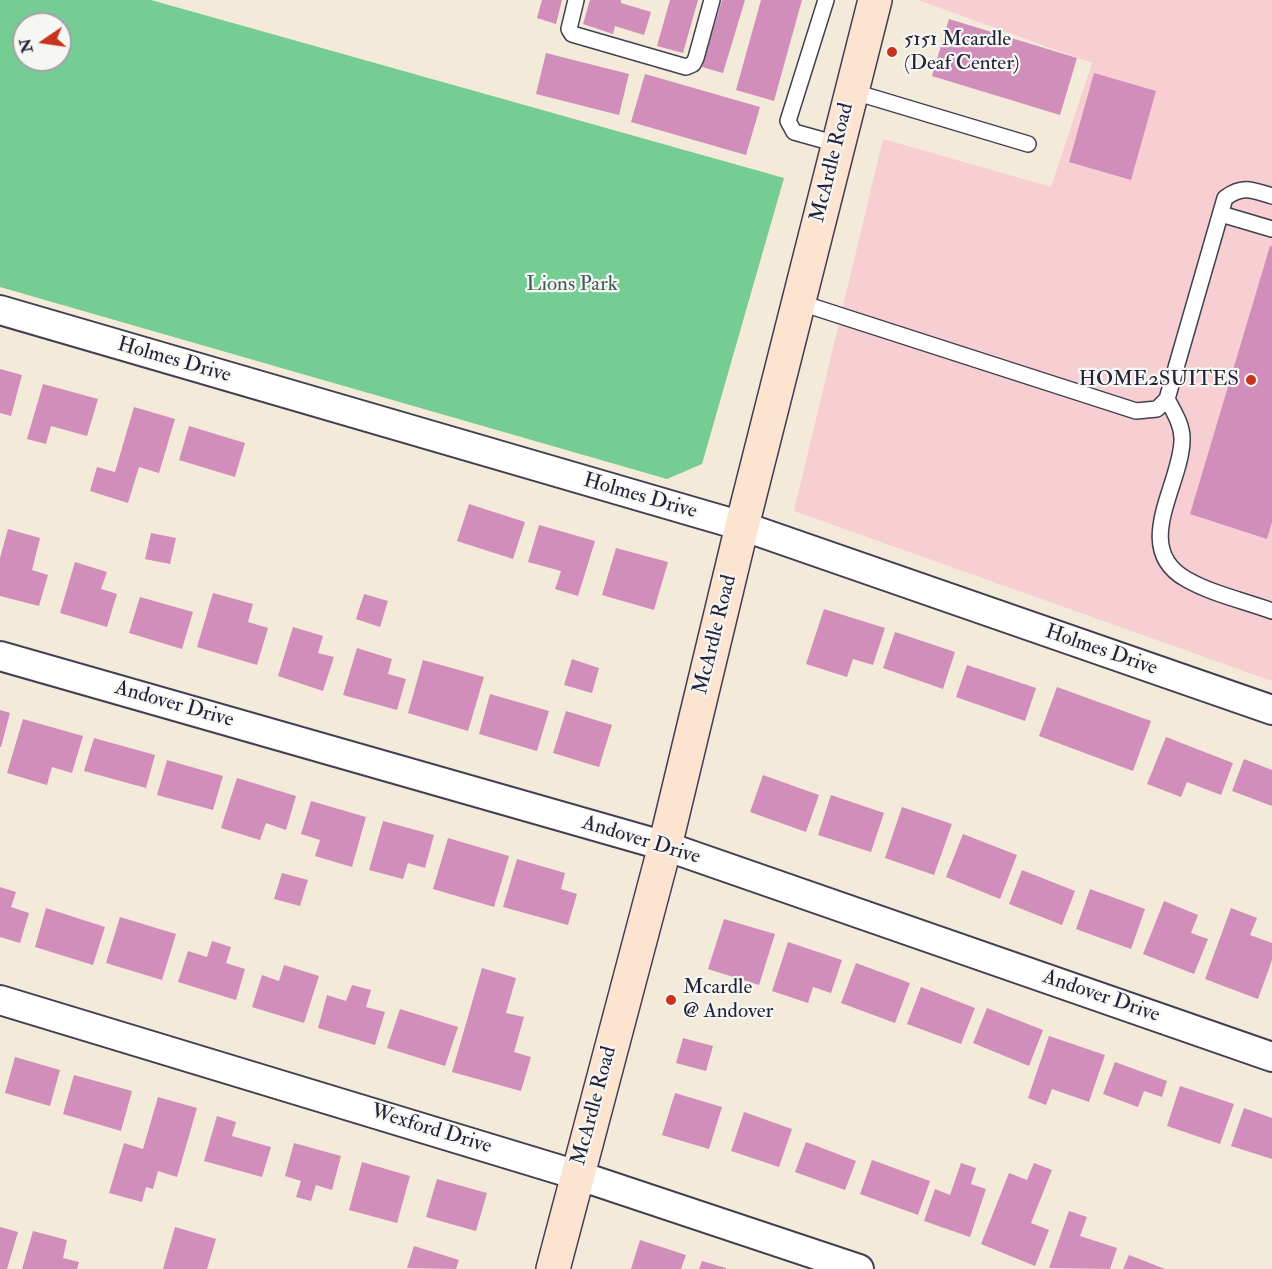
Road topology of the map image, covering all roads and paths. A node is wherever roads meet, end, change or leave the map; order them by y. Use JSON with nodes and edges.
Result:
{"nodes":[{"id":1,"x":576,"y":0,"type":"edge"},
{"id":2,"x":712,"y":0,"type":"edge"},
{"id":3,"x":826,"y":0,"type":"edge"},
{"id":4,"x":875,"y":0,"type":"edge"},
{"id":5,"x":851,"y":91,"type":"junction"},
{"id":6,"x":837,"y":144,"type":"junction"},
{"id":7,"x":1028,"y":144,"type":"dead end"},
{"id":8,"x":1272,"y":196,"type":"edge"},
{"id":9,"x":1221,"y":214,"type":"junction"},
{"id":10,"x":1272,"y":229,"type":"edge"},
{"id":11,"x":798,"y":302,"type":"junction"},
{"id":12,"x":0,"y":310,"type":"edge"},
{"id":13,"x":1167,"y":399,"type":"junction"},
{"id":14,"x":742,"y":526,"type":"junction"},
{"id":15,"x":1272,"y":611,"type":"edge"},
{"id":16,"x":0,"y":656,"type":"edge"},
{"id":17,"x":1272,"y":710,"type":"edge"},
{"id":18,"x":665,"y":846,"type":"junction"},
{"id":19,"x":0,"y":1000,"type":"edge"},
{"id":20,"x":1272,"y":1057,"type":"edge"},
{"id":21,"x":577,"y":1175,"type":"junction"},
{"id":22,"x":553,"y":1269,"type":"edge"},
{"id":23,"x":859,"y":1269,"type":"edge"}],
"edges":[{"from":1,"to":2,"type":"lane"},
{"from":3,"to":6,"type":"lane"},
{"from":4,"to":5,"type":"main road","name":"McArdle Road"},
{"from":5,"to":6,"type":"main road","name":"McArdle Road"},
{"from":5,"to":7,"type":"lane"},
{"from":6,"to":11,"type":"main road","name":"McArdle Road"},
{"from":8,"to":9,"type":"lane"},
{"from":9,"to":10,"type":"lane"},
{"from":9,"to":13,"type":"lane"},
{"from":11,"to":13,"type":"lane"},
{"from":11,"to":14,"type":"main road","name":"McArdle Road"},
{"from":12,"to":14,"type":"street","name":"Holmes Drive"},
{"from":13,"to":15,"type":"lane"},
{"from":14,"to":17,"type":"street","name":"Holmes Drive"},
{"from":14,"to":18,"type":"main road","name":"McArdle Road"},
{"from":16,"to":18,"type":"street","name":"Andover Drive"},
{"from":18,"to":20,"type":"street","name":"Andover Drive"},
{"from":18,"to":21,"type":"main road","name":"McArdle Road"},
{"from":19,"to":21,"type":"street","name":"Wexford Drive"},
{"from":21,"to":22,"type":"main road","name":"McArdle Road"},
{"from":21,"to":23,"type":"street","name":"Wexford Drive"}]}
